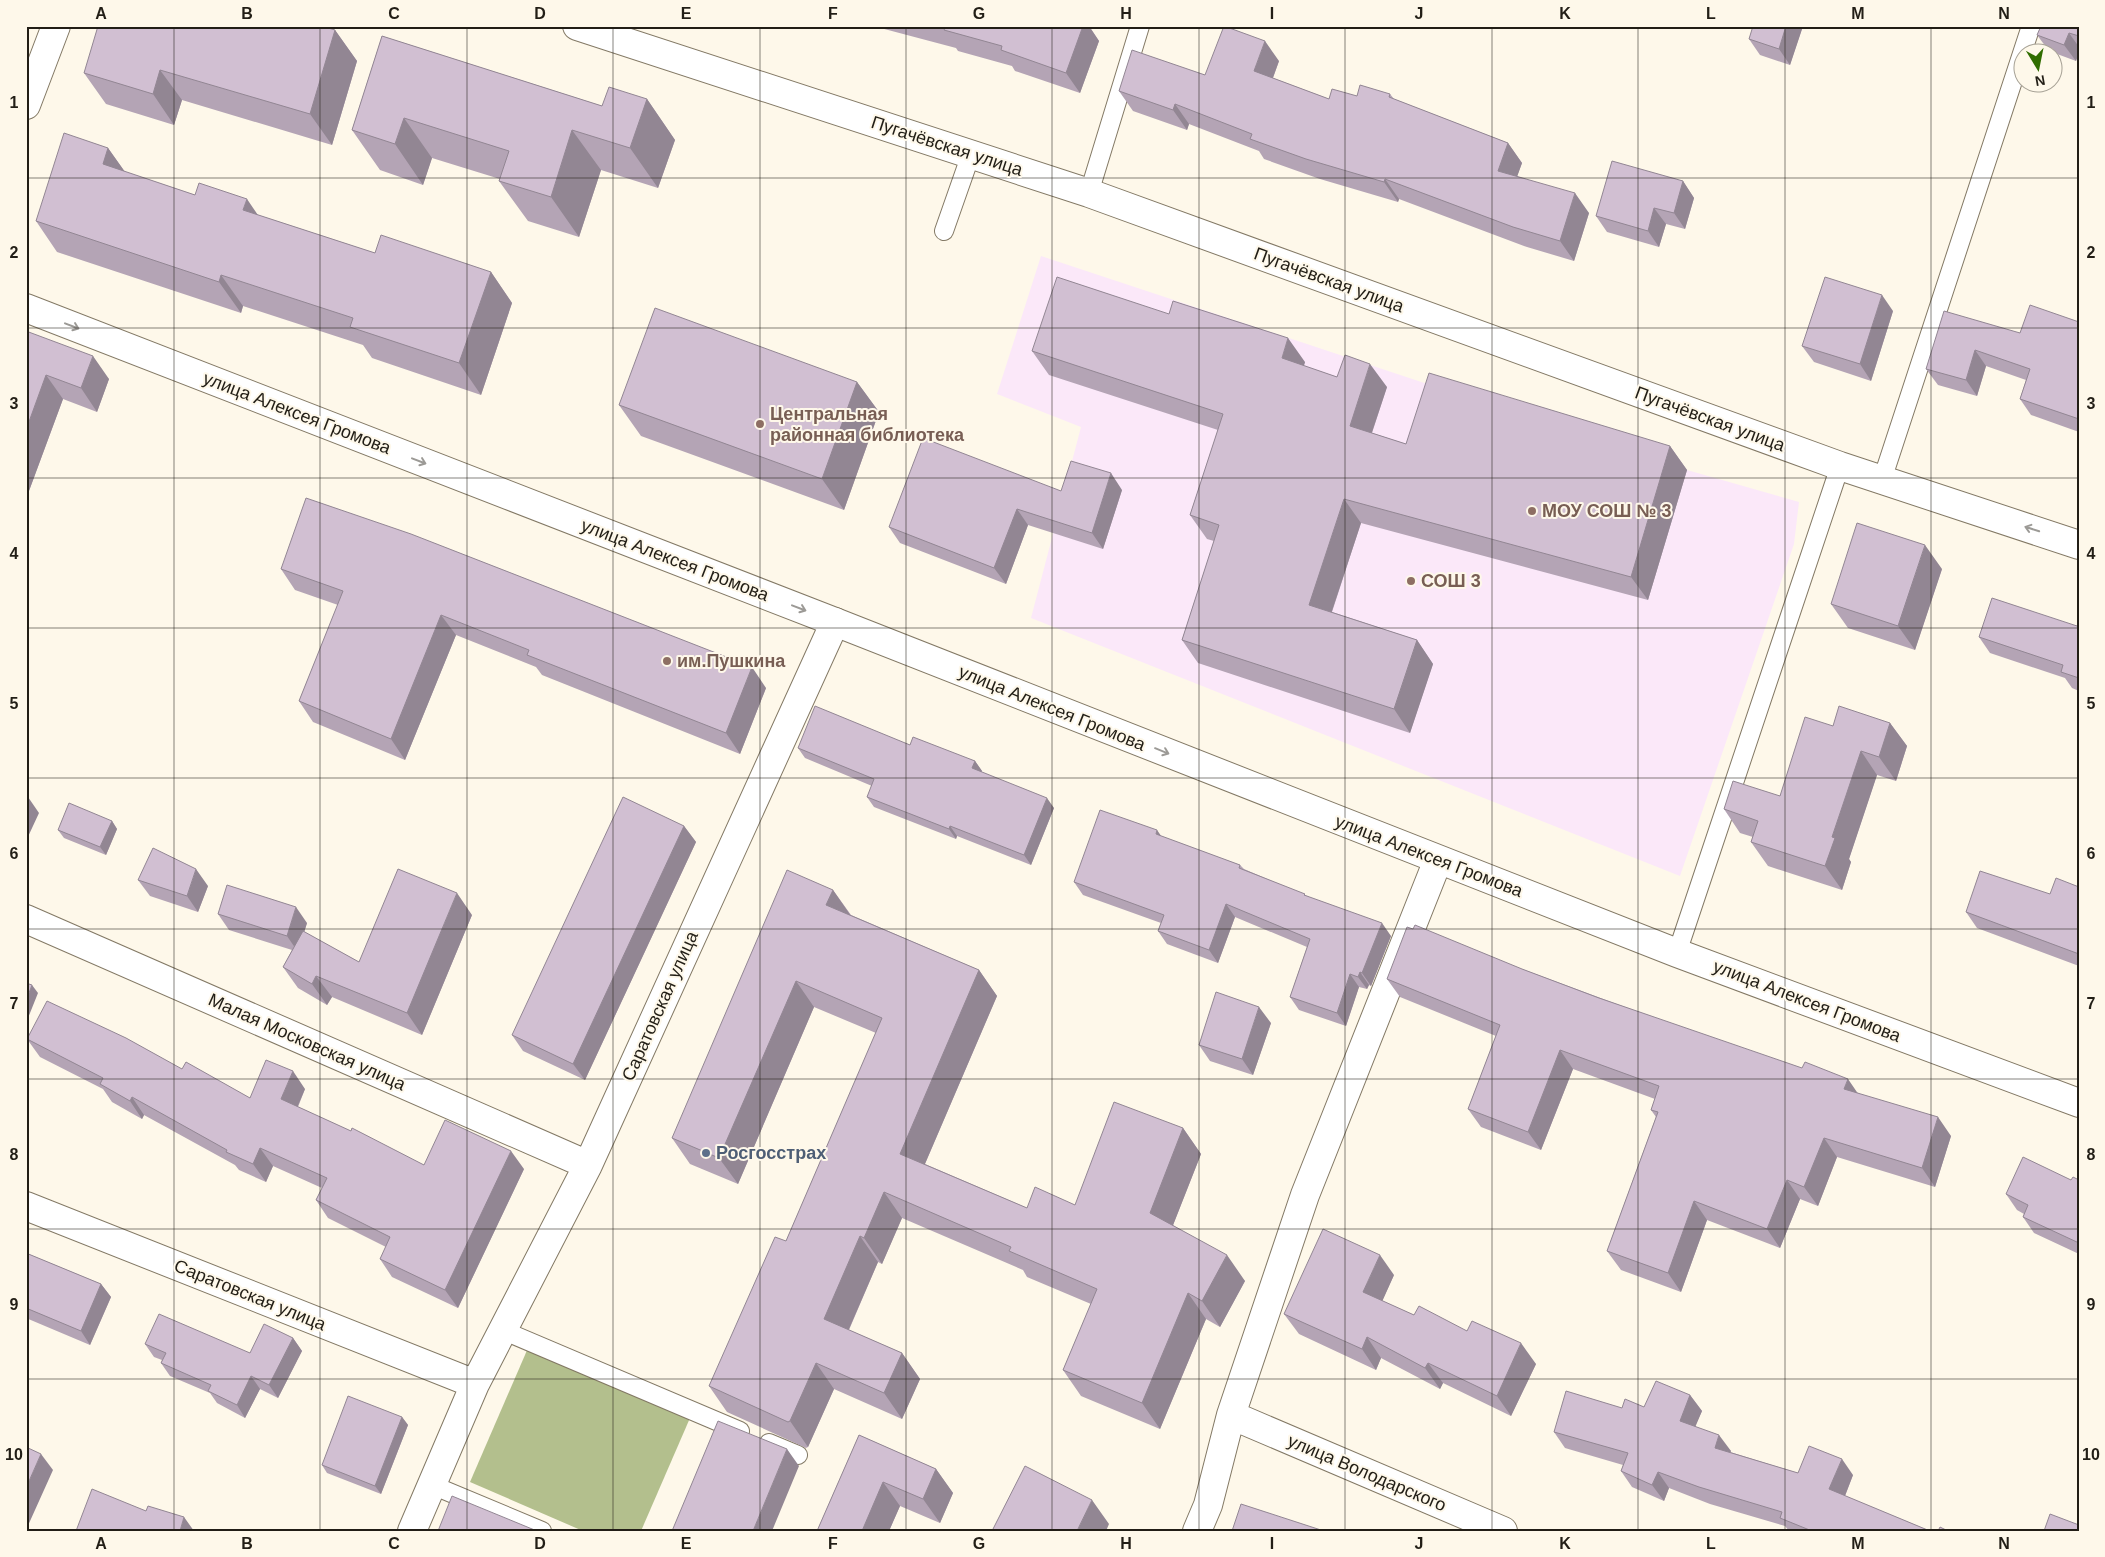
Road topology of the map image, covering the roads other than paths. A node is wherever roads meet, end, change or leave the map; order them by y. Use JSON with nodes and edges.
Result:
{"nodes":[{"id":1,"x":56,"y":26,"type":"edge"},
{"id":2,"x":576,"y":26,"type":"edge"},
{"id":3,"x":1140,"y":26,"type":"edge"},
{"id":4,"x":2031,"y":26,"type":"edge"},
{"id":5,"x":26,"y":105,"type":"edge"},
{"id":6,"x":972,"y":154,"type":"junction"},
{"id":7,"x":1089,"y":193,"type":"junction"},
{"id":8,"x":944,"y":231,"type":"dead end"},
{"id":9,"x":26,"y":308,"type":"edge"},
{"id":10,"x":1840,"y":466,"type":"junction"},
{"id":11,"x":1882,"y":480,"type":"junction"},
{"id":12,"x":2079,"y":545,"type":"edge"},
{"id":13,"x":835,"y":622,"type":"junction"},
{"id":14,"x":1438,"y":860,"type":"junction"},
{"id":15,"x":26,"y":918,"type":"edge"},
{"id":16,"x":1677,"y":953,"type":"junction"},
{"id":17,"x":2079,"y":1103,"type":"edge"},
{"id":18,"x":588,"y":1165,"type":"junction"},
{"id":19,"x":26,"y":1206,"type":"edge"},
{"id":20,"x":502,"y":1330,"type":"junction"},
{"id":21,"x":475,"y":1384,"type":"junction"},
{"id":22,"x":1231,"y":1415,"type":"junction"},
{"id":23,"x":798,"y":1455,"type":"dead end"},
{"id":24,"x":432,"y":1485,"type":"junction"},
{"id":25,"x":1495,"y":1529,"type":"edge"},
{"id":26,"x":412,"y":1531,"type":"edge"},
{"id":27,"x":542,"y":1531,"type":"edge"},
{"id":28,"x":1197,"y":1531,"type":"edge"}],
"edges":[{"from":1,"to":5,"type":"street"},
{"from":2,"to":6,"type":"street","name":"Пугачёвская улица"},
{"from":3,"to":7,"type":"lane"},
{"from":4,"to":11,"type":"lane"},
{"from":6,"to":7,"type":"street","name":"Пугачёвская улица"},
{"from":6,"to":8,"type":"lane"},
{"from":7,"to":10,"type":"street","name":"Пугачёвская улица"},
{"from":9,"to":13,"type":"street","name":"улица Алексея Громова","one_way":true},
{"from":10,"to":11,"type":"street","name":"Пугачёвская улица"},
{"from":10,"to":16,"type":"lane"},
{"from":12,"to":11,"type":"street","name":"Пугачёвская улица","one_way":true},
{"from":13,"to":14,"type":"street","name":"улица Алексея Громова","one_way":true},
{"from":13,"to":18,"type":"street","name":"Саратовская улица"},
{"from":14,"to":16,"type":"street","name":"улица Алексея Громова"},
{"from":14,"to":22,"type":"street"},
{"from":15,"to":18,"type":"street","name":"Малая Московская улица"},
{"from":16,"to":17,"type":"street","name":"улица Алексея Громова"},
{"from":18,"to":20,"type":"street","name":"Саратовская улица"},
{"from":19,"to":21,"type":"street","name":"Саратовская улица"},
{"from":20,"to":21,"type":"street","name":"Саратовская улица"},
{"from":20,"to":23,"type":"lane"},
{"from":21,"to":24,"type":"street","name":"Саратовская улица"},
{"from":22,"to":25,"type":"street","name":"улица Володарского"},
{"from":22,"to":28,"type":"street"},
{"from":24,"to":26,"type":"street","name":"Саратовская улица"},
{"from":24,"to":27,"type":"lane"}]}
